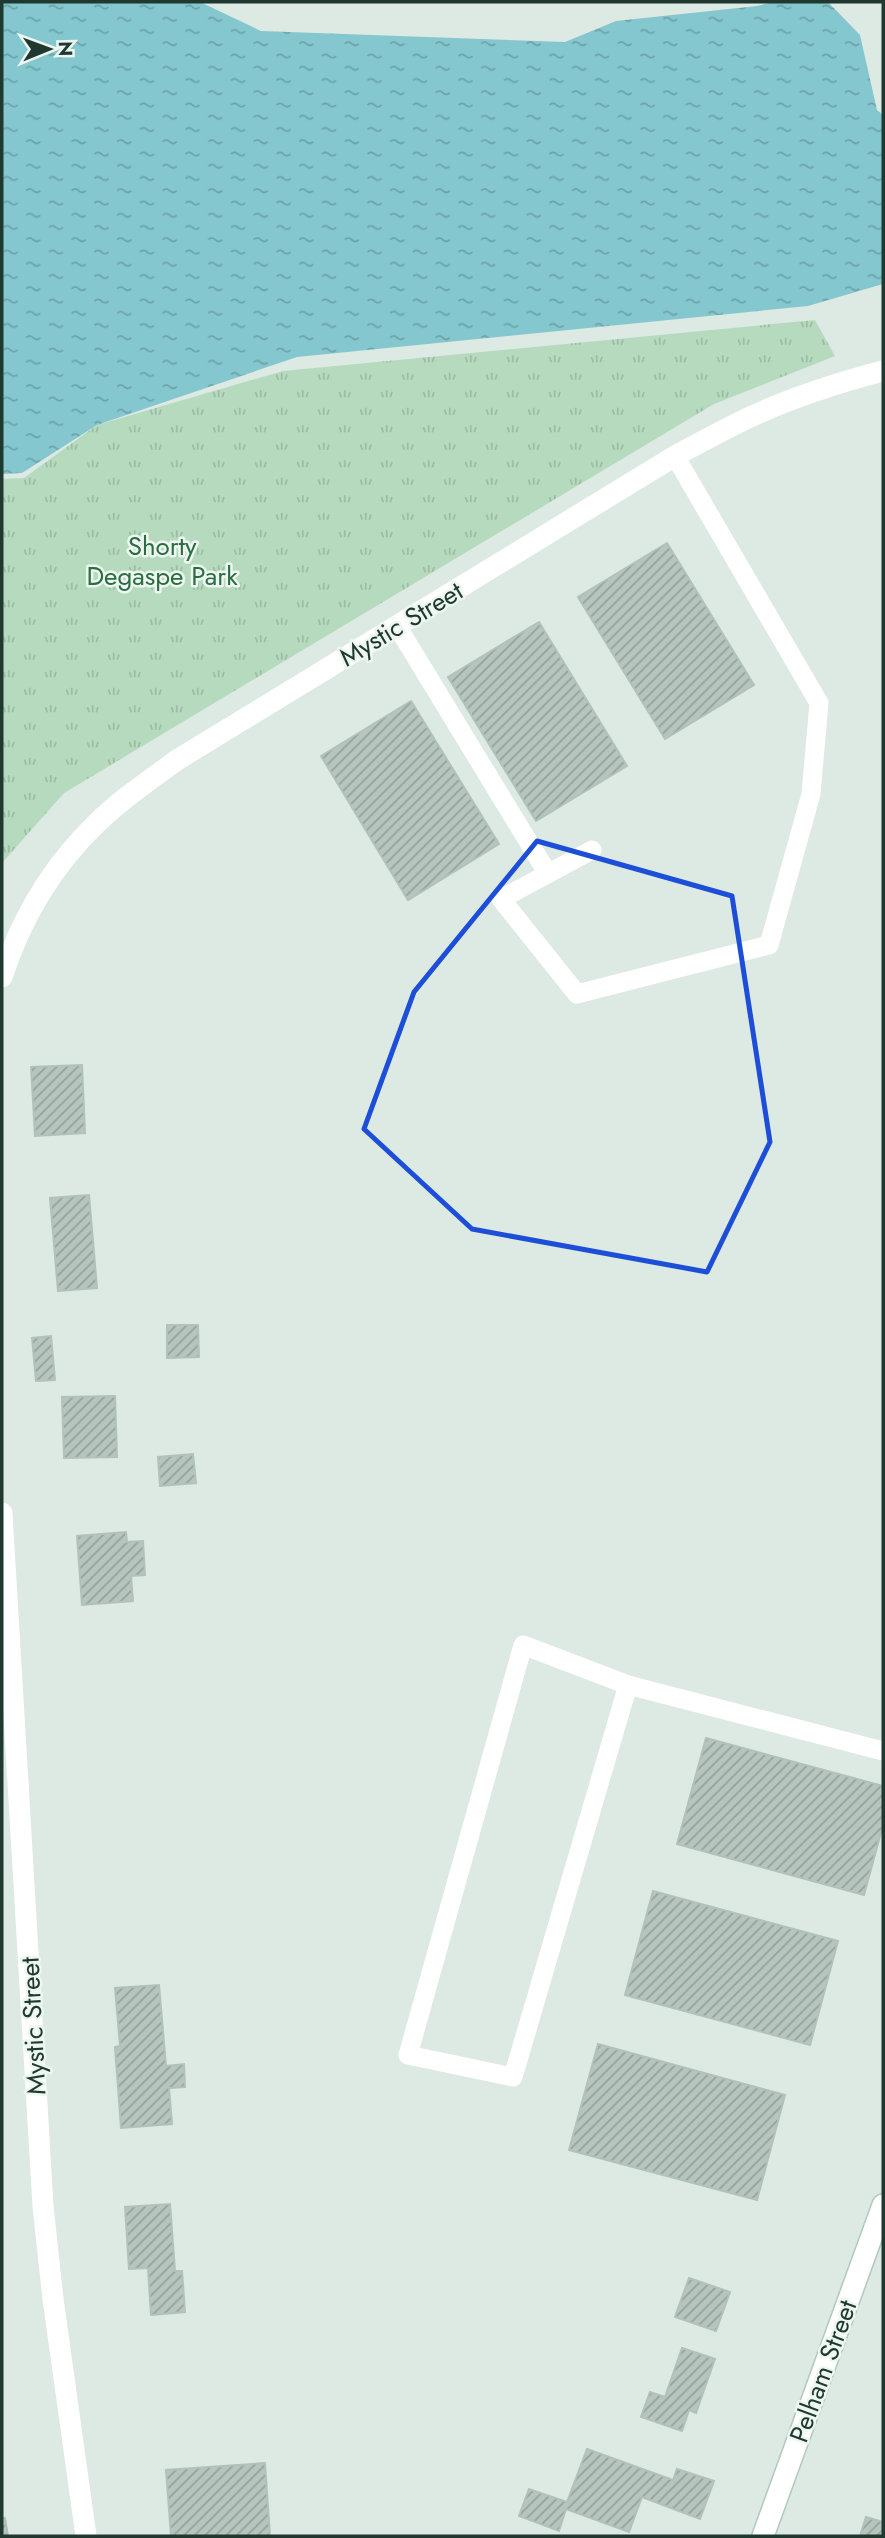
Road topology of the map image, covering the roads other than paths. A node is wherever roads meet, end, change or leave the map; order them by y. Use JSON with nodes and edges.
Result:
{"nodes":[{"id":1,"x":883,"y":371,"type":"edge"},
{"id":2,"x":675,"y":456,"type":"junction"},
{"id":3,"x":397,"y":626,"type":"junction"},
{"id":4,"x":592,"y":850,"type":"dead end"},
{"id":5,"x":548,"y":873,"type":"junction"},
{"id":6,"x":2,"y":977,"type":"edge"},
{"id":7,"x":2,"y":1513,"type":"edge"},
{"id":8,"x":628,"y":1685,"type":"junction"},
{"id":9,"x":883,"y":1751,"type":"edge"},
{"id":10,"x":883,"y":2205,"type":"edge"},
{"id":11,"x":86,"y":2536,"type":"edge"},
{"id":12,"x":763,"y":2536,"type":"edge"}],
"edges":[{"from":1,"to":2,"type":"street","name":"Mystic Street"},
{"from":2,"to":3,"type":"street","name":"Mystic Street"},
{"from":2,"to":5,"type":"lane"},
{"from":3,"to":5,"type":"lane"},
{"from":3,"to":6,"type":"street","name":"Mystic Street"},
{"from":4,"to":5,"type":"lane"},
{"from":7,"to":11,"type":"street","name":"Mystic Street"},
{"from":8,"to":8,"type":"lane"},
{"from":8,"to":9,"type":"lane"},
{"from":10,"to":12,"type":"street","name":"Pelham Street"}]}
